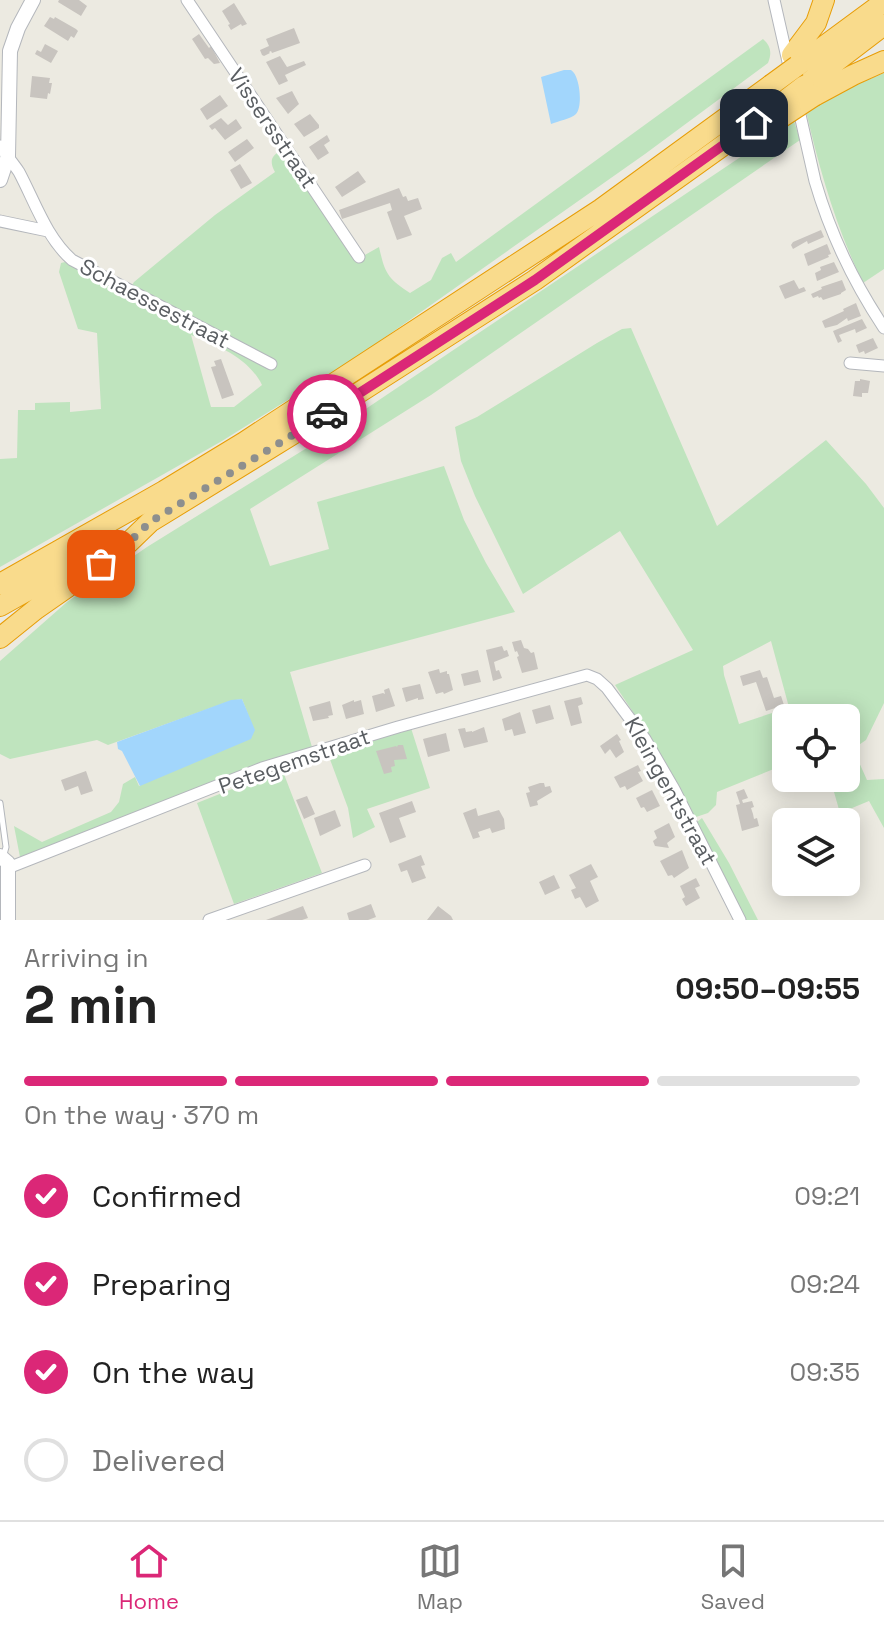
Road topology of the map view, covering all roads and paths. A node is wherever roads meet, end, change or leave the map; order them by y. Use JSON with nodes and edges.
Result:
{"nodes":[{"id":1,"x":33,"y":0,"type":"edge"},
{"id":2,"x":187,"y":0,"type":"edge"},
{"id":3,"x":774,"y":0,"type":"edge"},
{"id":4,"x":824,"y":0,"type":"edge"},
{"id":5,"x":884,"y":2,"type":"edge"},
{"id":6,"x":884,"y":25,"type":"edge"},
{"id":7,"x":884,"y":61,"type":"edge"},
{"id":8,"x":802,"y":76,"type":"junction"},
{"id":9,"x":4,"y":151,"type":"edge"},
{"id":10,"x":0,"y":180,"type":"edge"},
{"id":11,"x":0,"y":221,"type":"edge"},
{"id":12,"x":48,"y":231,"type":"junction"},
{"id":13,"x":359,"y":257,"type":"dead end"},
{"id":14,"x":884,"y":328,"type":"edge"},
{"id":15,"x":850,"y":363,"type":"dead end"},
{"id":16,"x":271,"y":364,"type":"dead end"},
{"id":17,"x":884,"y":366,"type":"edge"},
{"id":18,"x":150,"y":522,"type":"junction"},
{"id":19,"x":0,"y":584,"type":"edge"},
{"id":20,"x":0,"y":606,"type":"edge"},
{"id":21,"x":0,"y":638,"type":"edge"},
{"id":22,"x":587,"y":675,"type":"joint"},
{"id":23,"x":0,"y":803,"type":"edge"},
{"id":24,"x":4,"y":860,"type":"edge"},
{"id":25,"x":365,"y":865,"type":"dead end"},
{"id":26,"x":8,"y":920,"type":"edge"},
{"id":27,"x":209,"y":920,"type":"edge"},
{"id":28,"x":740,"y":920,"type":"edge"}],
"edges":[{"from":1,"to":9,"type":"street"},
{"from":2,"to":13,"type":"street","name":"Vissersstraat"},
{"from":3,"to":14,"type":"street"},
{"from":4,"to":8,"type":"highway"},
{"from":5,"to":8,"type":"highway"},
{"from":6,"to":8,"type":"highway"},
{"from":7,"to":8,"type":"highway"},
{"from":8,"to":18,"type":"highway","bridge":true},
{"from":8,"to":19,"type":"highway"},
{"from":9,"to":10,"type":"street"},
{"from":9,"to":12,"type":"street","name":"Schaessestraat"},
{"from":11,"to":12,"type":"street"},
{"from":12,"to":16,"type":"street","name":"Schaessestraat"},
{"from":15,"to":17,"type":"street"},
{"from":18,"to":20,"type":"highway"},
{"from":18,"to":21,"type":"highway"},
{"from":22,"to":24,"type":"street","name":"Petegemstraat"},
{"from":22,"to":28,"type":"street","name":"Kleingentstraat"},
{"from":23,"to":24,"type":"lane"},
{"from":24,"to":26,"type":"street"},
{"from":25,"to":27,"type":"street"}]}
